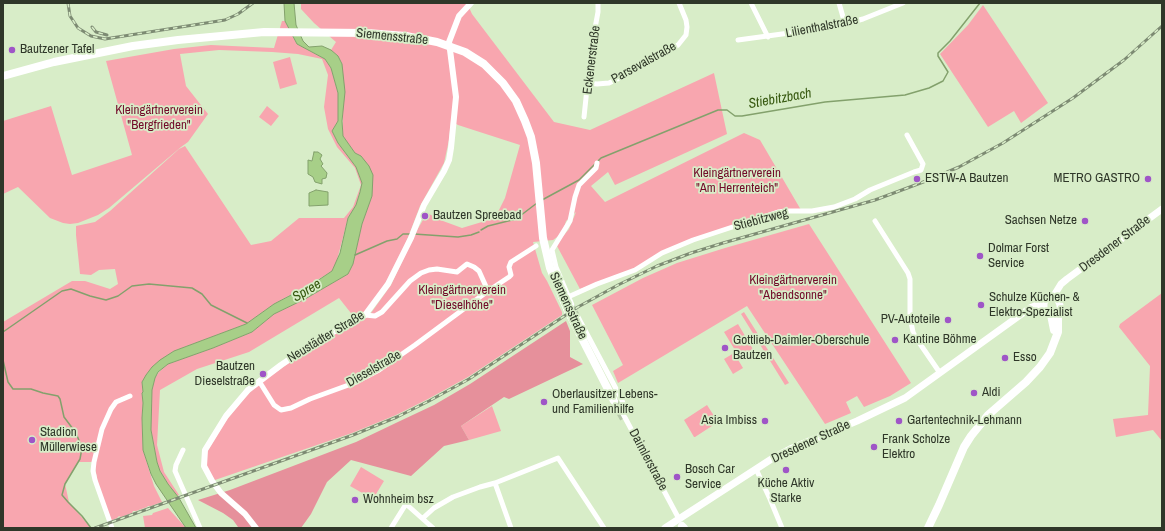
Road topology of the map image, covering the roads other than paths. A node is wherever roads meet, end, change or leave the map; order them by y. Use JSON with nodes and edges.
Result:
{"nodes":[{"id":1,"x":471,"y":3,"type":"edge"},
{"id":2,"x":598,"y":3,"type":"edge"},
{"id":3,"x":679,"y":3,"type":"edge"},
{"id":4,"x":751,"y":3,"type":"edge"},
{"id":5,"x":839,"y":3,"type":"edge"},
{"id":6,"x":903,"y":3,"type":"edge"},
{"id":7,"x":845,"y":24,"type":"junction"},
{"id":8,"x":768,"y":37,"type":"junction"},
{"id":9,"x":738,"y":40,"type":"dead end"},
{"id":10,"x":449,"y":45,"type":"junction"},
{"id":11,"x":3,"y":76,"type":"edge"},
{"id":12,"x":588,"y":83,"type":"junction"},
{"id":13,"x":584,"y":117,"type":"dead end"},
{"id":14,"x":907,"y":135,"type":"dead end"},
{"id":15,"x":596,"y":164,"type":"dead end"},
{"id":16,"x":1162,"y":209,"type":"edge"},
{"id":17,"x":875,"y":221,"type":"dead end"},
{"id":18,"x":536,"y":246,"type":"dead end"},
{"id":19,"x":488,"y":290,"type":"junction"},
{"id":20,"x":568,"y":297,"type":"junction"},
{"id":21,"x":1055,"y":298,"type":"junction"},
{"id":22,"x":572,"y":305,"type":"tunnel mouth"},
{"id":23,"x":1044,"y":306,"type":"junction"},
{"id":24,"x":1054,"y":314,"type":"junction"},
{"id":25,"x":365,"y":315,"type":"junction"},
{"id":26,"x":578,"y":317,"type":"tunnel mouth"},
{"id":27,"x":940,"y":373,"type":"junction"},
{"id":28,"x":259,"y":381,"type":"junction"},
{"id":29,"x":130,"y":396,"type":"dead end"},
{"id":30,"x":614,"y":401,"type":"tunnel mouth"},
{"id":31,"x":183,"y":450,"type":"dead end"},
{"id":32,"x":756,"y":469,"type":"junction"},
{"id":33,"x":495,"y":483,"type":"junction"},
{"id":34,"x":423,"y":518,"type":"junction"},
{"id":35,"x":682,"y":524,"type":"edge"},
{"id":36,"x":112,"y":528,"type":"edge"},
{"id":37,"x":200,"y":528,"type":"edge"},
{"id":38,"x":256,"y":528,"type":"edge"},
{"id":39,"x":391,"y":528,"type":"edge"},
{"id":40,"x":433,"y":528,"type":"edge"},
{"id":41,"x":511,"y":528,"type":"edge"},
{"id":42,"x":604,"y":528,"type":"edge"},
{"id":43,"x":665,"y":528,"type":"edge"},
{"id":44,"x":782,"y":528,"type":"edge"},
{"id":45,"x":928,"y":528,"type":"edge"}],
"edges":[{"from":1,"to":10,"type":"street","name":"Neustädter Straße"},
{"from":2,"to":12,"type":"street","name":"Eckenerstraße"},
{"from":3,"to":12,"type":"street","name":"Parsevalstraße"},
{"from":4,"to":8,"type":"street"},
{"from":5,"to":7,"type":"street"},
{"from":6,"to":7,"type":"street","name":"Lilienthalstraße"},
{"from":7,"to":8,"type":"street","name":"Lilienthalstraße"},
{"from":8,"to":9,"type":"street","name":"Lilienthalstraße"},
{"from":10,"to":11,"type":"main road","name":"Siemensstraße"},
{"from":10,"to":25,"type":"street","name":"Neustädter Straße"},
{"from":10,"to":30,"type":"main road","name":"Siemensstraße"},
{"from":12,"to":13,"type":"street","name":"Eckenerstraße"},
{"from":14,"to":20,"type":"street","name":"Stiebitzweg"},
{"from":15,"to":20,"type":"street"},
{"from":16,"to":21,"type":"main road","name":"Dresdener Straße"},
{"from":17,"to":27,"type":"street"},
{"from":18,"to":19,"type":"street","name":"Dieselstraße"},
{"from":19,"to":25,"type":"street"},
{"from":19,"to":28,"type":"street","name":"Dieselstraße"},
{"from":20,"to":22,"type":"street"},
{"from":21,"to":23,"type":"main road","name":"Dresdener Straße"},
{"from":21,"to":24,"type":"main road","name":"Dresdener Straße"},
{"from":23,"to":24,"type":"main road"},
{"from":23,"to":27,"type":"main road","name":"Dresdener Straße"},
{"from":24,"to":45,"type":"main road"},
{"from":25,"to":28,"type":"street","name":"Neustädter Straße"},
{"from":26,"to":35,"type":"street","name":"Daimlerstraße"},
{"from":27,"to":32,"type":"main road","name":"Dresdener Straße"},
{"from":28,"to":38,"type":"street","name":"Neustädter Straße"},
{"from":29,"to":36,"type":"street"},
{"from":31,"to":37,"type":"street"},
{"from":32,"to":35,"type":"main road","name":"Dresdener Straße"},
{"from":32,"to":44,"type":"street"},
{"from":33,"to":34,"type":"street"},
{"from":33,"to":41,"type":"street"},
{"from":33,"to":42,"type":"street"},
{"from":34,"to":39,"type":"street"},
{"from":34,"to":40,"type":"street"},
{"from":35,"to":43,"type":"main road","name":"Dresdener Straße"}]}
